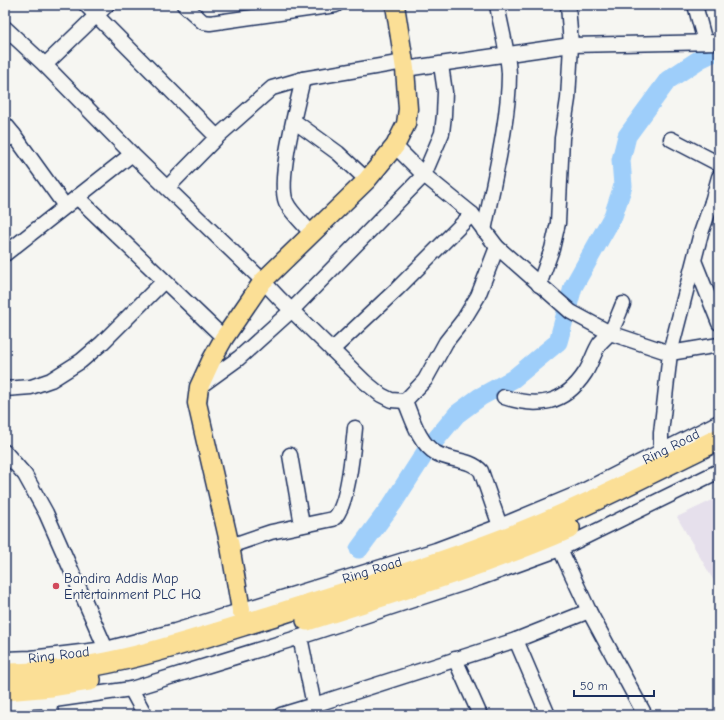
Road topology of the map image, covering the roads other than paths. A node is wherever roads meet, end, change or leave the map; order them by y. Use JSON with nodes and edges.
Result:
{"nodes":[{"id":1,"x":86,"y":5,"type":"edge"},
{"id":2,"x":106,"y":5,"type":"edge"},
{"id":3,"x":184,"y":5,"type":"edge"},
{"id":4,"x":336,"y":5,"type":"edge"},
{"id":5,"x":395,"y":5,"type":"edge"},
{"id":6,"x":497,"y":5,"type":"edge"},
{"id":7,"x":568,"y":5,"type":"edge"},
{"id":8,"x":695,"y":5,"type":"edge"},
{"id":9,"x":97,"y":15,"type":"junction"},
{"id":10,"x":7,"y":34,"type":"edge"},
{"id":11,"x":712,"y":42,"type":"edge"},
{"id":12,"x":571,"y":45,"type":"junction"},
{"id":13,"x":507,"y":54,"type":"junction"},
{"id":14,"x":45,"y":65,"type":"junction"},
{"id":15,"x":404,"y":65,"type":"junction"},
{"id":16,"x":441,"y":65,"type":"junction"},
{"id":17,"x":304,"y":79,"type":"junction"},
{"id":18,"x":294,"y":121,"type":"junction"},
{"id":19,"x":5,"y":124,"type":"edge"},
{"id":20,"x":217,"y":137,"type":"junction"},
{"id":21,"x":10,"y":138,"type":"edge"},
{"id":22,"x":671,"y":139,"type":"dead end"},
{"id":23,"x":395,"y":146,"type":"junction"},
{"id":24,"x":132,"y":154,"type":"junction"},
{"id":25,"x":719,"y":164,"type":"edge"},
{"id":26,"x":424,"y":175,"type":"junction"},
{"id":27,"x":719,"y":177,"type":"edge"},
{"id":28,"x":367,"y":180,"type":"junction"},
{"id":29,"x":167,"y":188,"type":"junction"},
{"id":30,"x":77,"y":198,"type":"junction"},
{"id":31,"x":715,"y":200,"type":"edge"},
{"id":32,"x":65,"y":206,"type":"junction"},
{"id":33,"x":472,"y":214,"type":"junction"},
{"id":34,"x":484,"y":231,"type":"junction"},
{"id":35,"x":311,"y":233,"type":"junction"},
{"id":36,"x":497,"y":247,"type":"junction"},
{"id":37,"x":5,"y":254,"type":"edge"},
{"id":38,"x":695,"y":263,"type":"junction"},
{"id":39,"x":164,"y":281,"type":"junction"},
{"id":40,"x":263,"y":281,"type":"junction"},
{"id":41,"x":539,"y":285,"type":"junction"},
{"id":42,"x":623,"y":304,"type":"dead end"},
{"id":43,"x":292,"y":310,"type":"junction"},
{"id":44,"x":719,"y":323,"type":"edge"},
{"id":45,"x":610,"y":333,"type":"junction"},
{"id":46,"x":224,"y":338,"type":"junction"},
{"id":47,"x":719,"y":345,"type":"edge"},
{"id":48,"x":332,"y":350,"type":"junction"},
{"id":49,"x":670,"y":353,"type":"junction"},
{"id":50,"x":199,"y":387,"type":"junction"},
{"id":51,"x":5,"y":389,"type":"edge"},
{"id":52,"x":504,"y":398,"type":"dead end"},
{"id":53,"x":405,"y":401,"type":"junction"},
{"id":54,"x":719,"y":422,"type":"edge"},
{"id":55,"x":355,"y":428,"type":"dead end"},
{"id":56,"x":719,"y":439,"type":"edge"},
{"id":57,"x":5,"y":452,"type":"edge"},
{"id":58,"x":661,"y":452,"type":"junction"},
{"id":59,"x":290,"y":454,"type":"dead end"},
{"id":60,"x":719,"y":455,"type":"edge"},
{"id":61,"x":719,"y":471,"type":"edge"},
{"id":62,"x":302,"y":525,"type":"junction"},
{"id":63,"x":500,"y":526,"type":"junction"},
{"id":64,"x":230,"y":546,"type":"junction"},
{"id":65,"x":560,"y":549,"type":"junction"},
{"id":66,"x":241,"y":610,"type":"junction"},
{"id":67,"x":590,"y":611,"type":"junction"},
{"id":68,"x":300,"y":637,"type":"junction"},
{"id":69,"x":516,"y":640,"type":"junction"},
{"id":70,"x":106,"y":649,"type":"junction"},
{"id":71,"x":5,"y":659,"type":"edge"},
{"id":72,"x":455,"y":659,"type":"junction"},
{"id":73,"x":5,"y":674,"type":"edge"},
{"id":74,"x":131,"y":689,"type":"junction"},
{"id":75,"x":5,"y":690,"type":"edge"},
{"id":76,"x":47,"y":701,"type":"junction"},
{"id":77,"x":5,"y":702,"type":"edge"},
{"id":78,"x":314,"y":710,"type":"edge"},
{"id":79,"x":52,"y":715,"type":"edge"},
{"id":80,"x":145,"y":715,"type":"edge"},
{"id":81,"x":281,"y":715,"type":"edge"},
{"id":82,"x":480,"y":715,"type":"edge"},
{"id":83,"x":548,"y":715,"type":"edge"},
{"id":84,"x":645,"y":715,"type":"edge"}],
"edges":[{"from":1,"to":9,"type":"street"},
{"from":2,"to":9,"type":"street"},
{"from":3,"to":4,"type":"street"},
{"from":5,"to":15,"type":"main road"},
{"from":6,"to":13,"type":"street"},
{"from":7,"to":12,"type":"street"},
{"from":8,"to":11,"type":"street"},
{"from":9,"to":14,"type":"street"},
{"from":9,"to":20,"type":"street"},
{"from":10,"to":14,"type":"street"},
{"from":11,"to":12,"type":"street"},
{"from":12,"to":13,"type":"street"},
{"from":12,"to":41,"type":"street"},
{"from":13,"to":16,"type":"street"},
{"from":13,"to":34,"type":"street"},
{"from":14,"to":24,"type":"street"},
{"from":15,"to":16,"type":"street"},
{"from":15,"to":17,"type":"street"},
{"from":15,"to":23,"type":"main road"},
{"from":16,"to":26,"type":"street"},
{"from":17,"to":18,"type":"street"},
{"from":17,"to":20,"type":"street"},
{"from":18,"to":28,"type":"street"},
{"from":18,"to":35,"type":"street"},
{"from":19,"to":21,"type":"street"},
{"from":20,"to":29,"type":"street"},
{"from":21,"to":32,"type":"street"},
{"from":22,"to":25,"type":"street"},
{"from":23,"to":26,"type":"street"},
{"from":23,"to":28,"type":"main road"},
{"from":24,"to":29,"type":"street"},
{"from":24,"to":30,"type":"street"},
{"from":26,"to":33,"type":"street"},
{"from":26,"to":43,"type":"street"},
{"from":27,"to":31,"type":"street"},
{"from":28,"to":35,"type":"main road"},
{"from":29,"to":40,"type":"street"},
{"from":30,"to":32,"type":"street"},
{"from":30,"to":39,"type":"street"},
{"from":31,"to":38,"type":"street"},
{"from":32,"to":37,"type":"street"},
{"from":33,"to":34,"type":"street"},
{"from":33,"to":48,"type":"street"},
{"from":34,"to":36,"type":"street"},
{"from":35,"to":40,"type":"main road"},
{"from":36,"to":41,"type":"street"},
{"from":36,"to":53,"type":"street"},
{"from":38,"to":44,"type":"street"},
{"from":38,"to":49,"type":"street"},
{"from":39,"to":46,"type":"street"},
{"from":39,"to":51,"type":"street"},
{"from":40,"to":43,"type":"street"},
{"from":40,"to":46,"type":"main road"},
{"from":41,"to":45,"type":"street"},
{"from":42,"to":45,"type":"street"},
{"from":43,"to":48,"type":"street"},
{"from":43,"to":50,"type":"street"},
{"from":45,"to":49,"type":"street"},
{"from":45,"to":52,"type":"street"},
{"from":46,"to":50,"type":"main road"},
{"from":47,"to":49,"type":"street"},
{"from":48,"to":53,"type":"street"},
{"from":49,"to":58,"type":"street"},
{"from":50,"to":64,"type":"main road"},
{"from":53,"to":63,"type":"street"},
{"from":54,"to":58,"type":"street","name":"Ring Road"},
{"from":55,"to":62,"type":"street"},
{"from":56,"to":73,"type":"highway","name":"Ring Road"},
{"from":57,"to":70,"type":"street"},
{"from":58,"to":63,"type":"street","name":"Ring Road"},
{"from":59,"to":62,"type":"street"},
{"from":60,"to":75,"type":"highway","name":"Ring Road"},
{"from":61,"to":65,"type":"street"},
{"from":62,"to":64,"type":"street"},
{"from":63,"to":66,"type":"street","name":"Ring Road"},
{"from":64,"to":66,"type":"main road"},
{"from":65,"to":67,"type":"street"},
{"from":65,"to":68,"type":"street"},
{"from":66,"to":70,"type":"street","name":"Ring Road"},
{"from":67,"to":69,"type":"street"},
{"from":67,"to":84,"type":"street"},
{"from":68,"to":74,"type":"street"},
{"from":68,"to":78,"type":"street"},
{"from":69,"to":72,"type":"street"},
{"from":69,"to":83,"type":"street"},
{"from":70,"to":71,"type":"street","name":"Ring Road"},
{"from":72,"to":78,"type":"street"},
{"from":72,"to":82,"type":"street"},
{"from":74,"to":76,"type":"street"},
{"from":74,"to":80,"type":"street"},
{"from":76,"to":77,"type":"street"},
{"from":76,"to":79,"type":"street"},
{"from":78,"to":81,"type":"street"}]}
